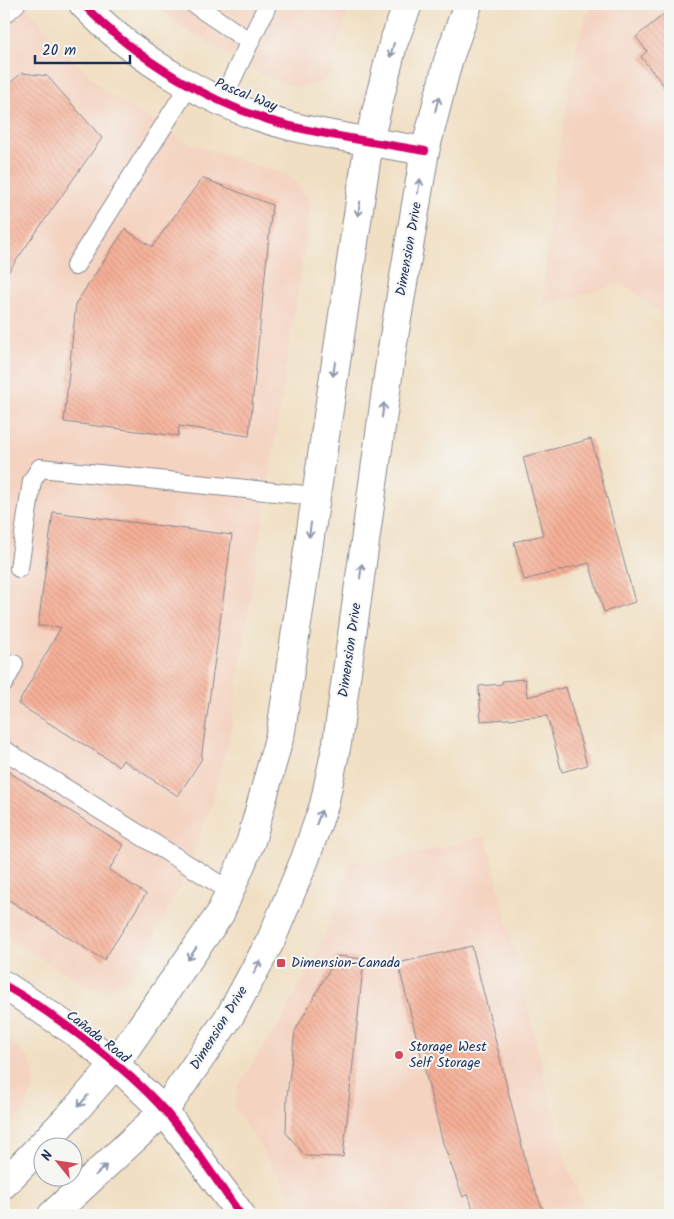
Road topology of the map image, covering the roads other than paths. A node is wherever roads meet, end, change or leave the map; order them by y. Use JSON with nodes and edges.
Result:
{"nodes":[{"id":1,"x":16,"y":4,"type":"edge"},
{"id":2,"x":83,"y":4,"type":"edge"},
{"id":3,"x":194,"y":4,"type":"edge"},
{"id":4,"x":408,"y":4,"type":"edge"},
{"id":5,"x":468,"y":4,"type":"edge"},
{"id":6,"x":266,"y":8,"type":"dead end"},
{"id":7,"x":4,"y":15,"type":"edge"},
{"id":8,"x":250,"y":42,"type":"junction"},
{"id":9,"x":190,"y":84,"type":"junction"},
{"id":10,"x":222,"y":100,"type":"junction"},
{"id":11,"x":369,"y":141,"type":"junction"},
{"id":12,"x":425,"y":151,"type":"junction"},
{"id":13,"x":75,"y":266,"type":"dead end"},
{"id":14,"x":315,"y":496,"type":"junction"},
{"id":15,"x":20,"y":568,"type":"dead end"},
{"id":16,"x":14,"y":664,"type":"dead end"},
{"id":17,"x":4,"y":683,"type":"edge"},
{"id":18,"x":4,"y":750,"type":"edge"},
{"id":19,"x":230,"y":891,"type":"junction"},
{"id":20,"x":4,"y":985,"type":"edge"},
{"id":21,"x":115,"y":1064,"type":"junction"},
{"id":22,"x":164,"y":1111,"type":"junction"},
{"id":23,"x":4,"y":1184,"type":"edge"},
{"id":24,"x":52,"y":1215,"type":"edge"},
{"id":25,"x":241,"y":1215,"type":"edge"}],
"edges":[{"from":1,"to":7,"type":"lane"},
{"from":2,"to":9,"type":"main road","name":"Pascal Way"},
{"from":3,"to":8,"type":"lane"},
{"from":4,"to":11,"type":"main road","one_way":true},
{"from":12,"to":5,"type":"main road","name":"Dimension Drive","one_way":true},
{"from":6,"to":8,"type":"lane"},
{"from":8,"to":10,"type":"lane"},
{"from":9,"to":10,"type":"main road","name":"Pascal Way"},
{"from":9,"to":13,"type":"lane"},
{"from":10,"to":11,"type":"main road","name":"Pascal Way"},
{"from":11,"to":12,"type":"main road","name":"Pascal Way"},
{"from":11,"to":14,"type":"main road","one_way":true},
{"from":22,"to":12,"type":"main road","name":"Dimension Drive","one_way":true},
{"from":14,"to":15,"type":"lane"},
{"from":14,"to":19,"type":"main road","one_way":true},
{"from":16,"to":17,"type":"lane"},
{"from":18,"to":19,"type":"lane"},
{"from":19,"to":21,"type":"main road","one_way":true},
{"from":20,"to":21,"type":"main road","name":"Cañada Road"},
{"from":21,"to":22,"type":"main road","name":"Cañada Road"},
{"from":21,"to":23,"type":"main road","one_way":true},
{"from":24,"to":22,"type":"main road","name":"Dimension Drive","one_way":true},
{"from":22,"to":25,"type":"main road","name":"Cañada Road"}]}
